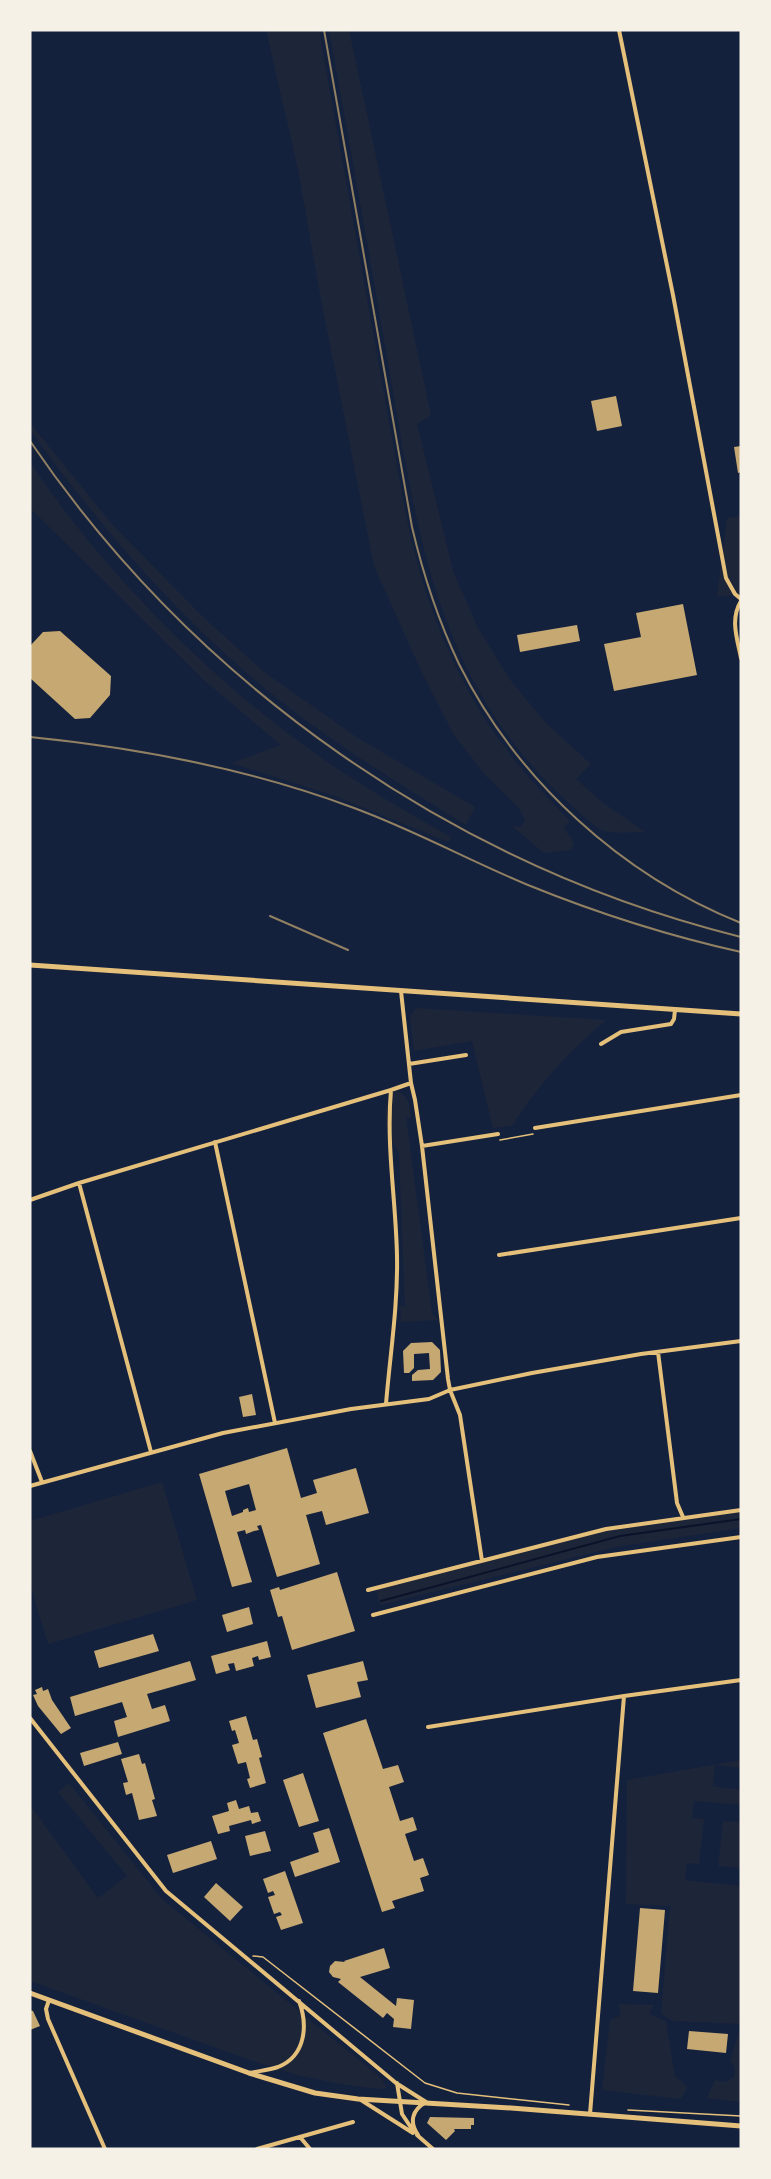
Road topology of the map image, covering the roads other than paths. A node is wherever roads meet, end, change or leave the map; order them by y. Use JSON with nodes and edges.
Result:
{"nodes":[{"id":1,"x":620,"y":30,"type":"edge"},
{"id":2,"x":741,"y":600,"type":"edge"},
{"id":3,"x":741,"y":658,"type":"edge"},
{"id":4,"x":30,"y":965,"type":"edge"},
{"id":5,"x":401,"y":991,"type":"junction"},
{"id":6,"x":675,"y":1010,"type":"junction"},
{"id":7,"x":741,"y":1014,"type":"edge"},
{"id":8,"x":601,"y":1044,"type":"dead end"},
{"id":9,"x":466,"y":1055,"type":"dead end"},
{"id":10,"x":409,"y":1064,"type":"junction"},
{"id":11,"x":411,"y":1083,"type":"junction"},
{"id":12,"x":391,"y":1090,"type":"junction"},
{"id":13,"x":741,"y":1095,"type":"edge"},
{"id":14,"x":535,"y":1128,"type":"road end"},
{"id":15,"x":498,"y":1134,"type":"road end"},
{"id":16,"x":215,"y":1142,"type":"junction"},
{"id":17,"x":422,"y":1146,"type":"junction"},
{"id":18,"x":79,"y":1183,"type":"junction"},
{"id":19,"x":30,"y":1200,"type":"edge"},
{"id":20,"x":741,"y":1218,"type":"edge"},
{"id":21,"x":499,"y":1255,"type":"dead end"},
{"id":22,"x":741,"y":1341,"type":"edge"},
{"id":23,"x":658,"y":1352,"type":"junction"},
{"id":24,"x":450,"y":1389,"type":"junction"},
{"id":25,"x":386,"y":1404,"type":"junction"},
{"id":26,"x":275,"y":1423,"type":"junction"},
{"id":27,"x":30,"y":1451,"type":"edge"},
{"id":28,"x":151,"y":1452,"type":"junction"},
{"id":29,"x":42,"y":1482,"type":"junction"},
{"id":30,"x":30,"y":1486,"type":"edge"},
{"id":31,"x":741,"y":1510,"type":"edge"},
{"id":32,"x":683,"y":1517,"type":"junction"},
{"id":33,"x":741,"y":1537,"type":"edge"},
{"id":34,"x":482,"y":1561,"type":"junction"},
{"id":35,"x":368,"y":1590,"type":"dead end"},
{"id":36,"x":373,"y":1615,"type":"dead end"},
{"id":37,"x":741,"y":1680,"type":"edge"},
{"id":38,"x":624,"y":1696,"type":"junction"},
{"id":39,"x":30,"y":1718,"type":"edge"},
{"id":40,"x":428,"y":1727,"type":"dead end"},
{"id":41,"x":30,"y":1993,"type":"edge"},
{"id":42,"x":49,"y":2000,"type":"junction"},
{"id":43,"x":299,"y":2000,"type":"junction"},
{"id":44,"x":249,"y":2073,"type":"junction"},
{"id":45,"x":396,"y":2083,"type":"junction"},
{"id":46,"x":358,"y":2099,"type":"junction"},
{"id":47,"x":401,"y":2100,"type":"junction"},
{"id":48,"x":426,"y":2102,"type":"junction"},
{"id":49,"x":590,"y":2110,"type":"junction"},
{"id":50,"x":352,"y":2122,"type":"dead end"},
{"id":51,"x":741,"y":2126,"type":"edge"},
{"id":52,"x":418,"y":2135,"type":"junction"},
{"id":53,"x":300,"y":2137,"type":"junction"},
{"id":54,"x":105,"y":2149,"type":"edge"},
{"id":55,"x":257,"y":2149,"type":"edge"},
{"id":56,"x":310,"y":2149,"type":"edge"},
{"id":57,"x":433,"y":2149,"type":"edge"}],
"edges":[{"from":1,"to":2,"type":"street"},
{"from":2,"to":3,"type":"street"},
{"from":4,"to":5,"type":"main road"},
{"from":5,"to":6,"type":"main road"},
{"from":5,"to":10,"type":"street"},
{"from":6,"to":7,"type":"main road"},
{"from":6,"to":8,"type":"street"},
{"from":9,"to":10,"type":"street"},
{"from":10,"to":11,"type":"street"},
{"from":11,"to":12,"type":"street"},
{"from":11,"to":17,"type":"street"},
{"from":12,"to":16,"type":"street"},
{"from":12,"to":25,"type":"street"},
{"from":13,"to":14,"type":"street"},
{"from":15,"to":17,"type":"street"},
{"from":16,"to":18,"type":"street"},
{"from":16,"to":26,"type":"street"},
{"from":17,"to":24,"type":"street"},
{"from":18,"to":19,"type":"street"},
{"from":18,"to":28,"type":"street"},
{"from":20,"to":21,"type":"street"},
{"from":22,"to":23,"type":"street"},
{"from":23,"to":24,"type":"street"},
{"from":23,"to":32,"type":"street"},
{"from":24,"to":25,"type":"street"},
{"from":24,"to":34,"type":"street"},
{"from":25,"to":26,"type":"street"},
{"from":26,"to":28,"type":"street"},
{"from":27,"to":29,"type":"street"},
{"from":28,"to":29,"type":"street"},
{"from":29,"to":30,"type":"street"},
{"from":31,"to":32,"type":"street"},
{"from":32,"to":34,"type":"street"},
{"from":33,"to":36,"type":"street"},
{"from":34,"to":35,"type":"street"},
{"from":37,"to":38,"type":"street"},
{"from":38,"to":40,"type":"street"},
{"from":38,"to":49,"type":"street"},
{"from":39,"to":43,"type":"street"},
{"from":41,"to":42,"type":"main road"},
{"from":42,"to":44,"type":"main road"},
{"from":42,"to":54,"type":"street"},
{"from":43,"to":44,"type":"street"},
{"from":43,"to":45,"type":"street"},
{"from":44,"to":46,"type":"main road"},
{"from":45,"to":47,"type":"street"},
{"from":45,"to":48,"type":"street"},
{"from":46,"to":47,"type":"main road"},
{"from":46,"to":52,"type":"street"},
{"from":47,"to":48,"type":"main road"},
{"from":47,"to":52,"type":"street"},
{"from":48,"to":49,"type":"main road"},
{"from":48,"to":52,"type":"street"},
{"from":49,"to":51,"type":"main road"},
{"from":50,"to":53,"type":"street"},
{"from":52,"to":57,"type":"street"},
{"from":53,"to":55,"type":"street"},
{"from":53,"to":56,"type":"street"}]}
